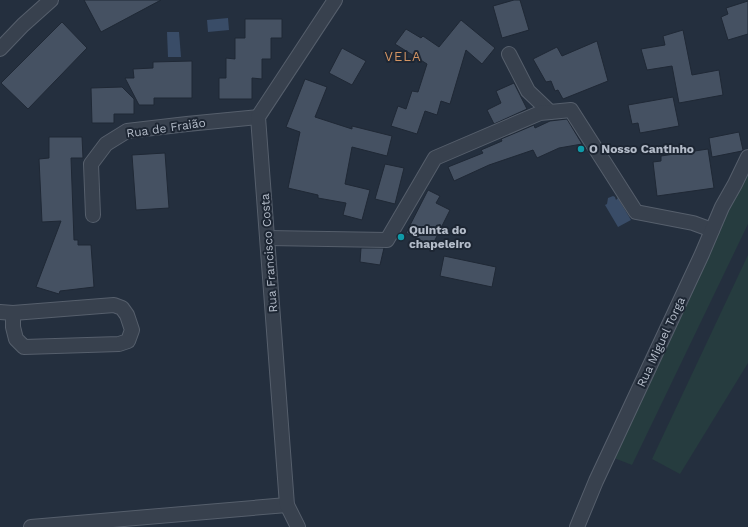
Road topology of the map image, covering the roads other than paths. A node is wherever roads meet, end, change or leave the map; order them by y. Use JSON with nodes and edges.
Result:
{"nodes":[{"id":1,"x":52,"y":0,"type":"edge"},
{"id":2,"x":335,"y":0,"type":"edge"},
{"id":3,"x":0,"y":49,"type":"edge"},
{"id":4,"x":509,"y":54,"type":"dead end"},
{"id":5,"x":550,"y":112,"type":"junction"},
{"id":6,"x":258,"y":116,"type":"junction"},
{"id":7,"x":748,"y":158,"type":"edge"},
{"id":8,"x":93,"y":216,"type":"dead end"},
{"id":9,"x":712,"y":230,"type":"junction"},
{"id":10,"x":268,"y":238,"type":"junction"},
{"id":11,"x":6,"y":312,"type":"edge"},
{"id":12,"x":287,"y":505,"type":"junction"},
{"id":13,"x":31,"y":527,"type":"edge"},
{"id":14,"x":298,"y":527,"type":"edge"},
{"id":15,"x":577,"y":527,"type":"edge"}],
"edges":[{"from":1,"to":3,"type":"street"},
{"from":2,"to":6,"type":"street"},
{"from":4,"to":5,"type":"street"},
{"from":5,"to":9,"type":"street"},
{"from":5,"to":10,"type":"street"},
{"from":6,"to":8,"type":"street","name":"Rua de Fraião"},
{"from":6,"to":10,"type":"street","name":"Rua Francisco Costa"},
{"from":7,"to":9,"type":"street","name":"Rua Miguel Torga"},
{"from":9,"to":15,"type":"street","name":"Rua Miguel Torga"},
{"from":10,"to":12,"type":"street","name":"Rua Francisco Costa"},
{"from":11,"to":11,"type":"street"},
{"from":12,"to":13,"type":"street"},
{"from":12,"to":14,"type":"street","name":"Rua Francisco Costa"}]}
